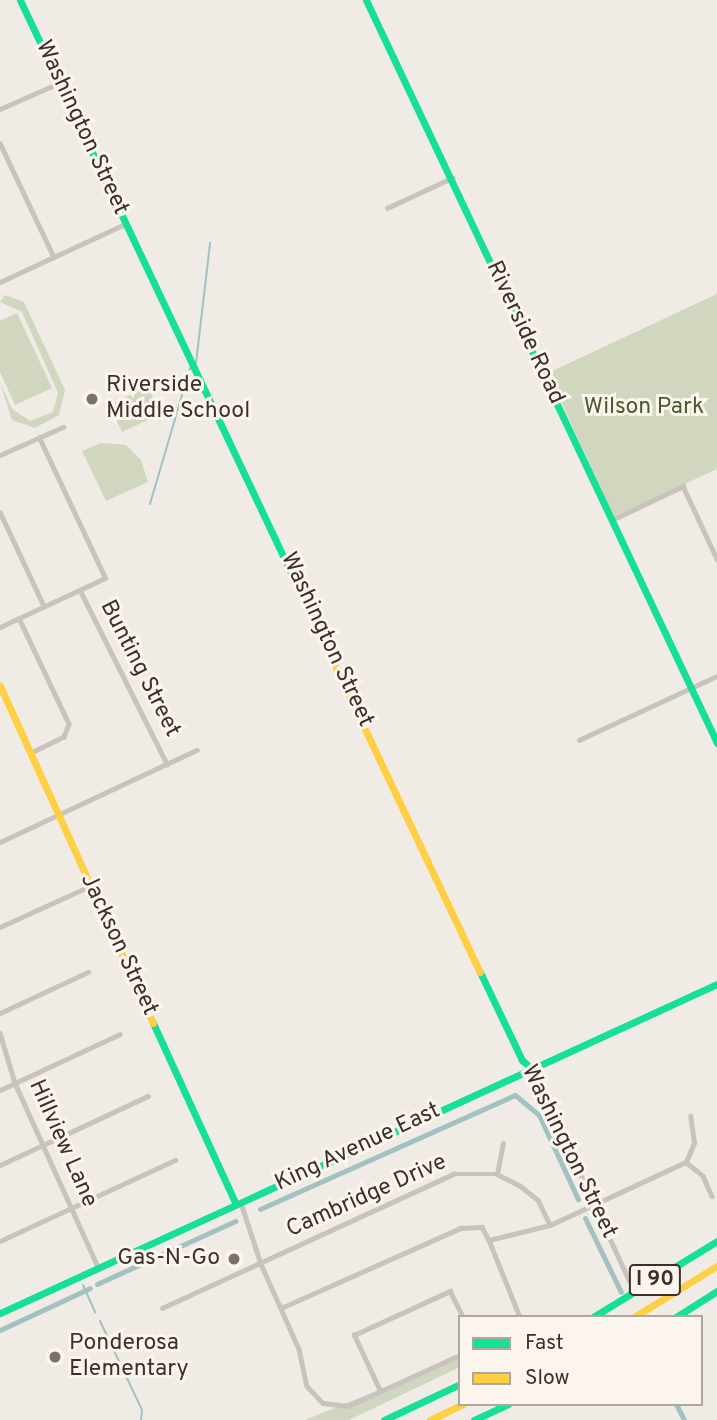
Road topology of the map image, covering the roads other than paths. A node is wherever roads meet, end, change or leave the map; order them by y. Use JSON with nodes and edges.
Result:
{"nodes":[{"id":1,"x":20,"y":0,"type":"edge"},
{"id":2,"x":366,"y":0,"type":"edge"},
{"id":3,"x":60,"y":83,"type":"junction"},
{"id":4,"x":0,"y":109,"type":"edge"},
{"id":5,"x":0,"y":143,"type":"edge"},
{"id":6,"x":452,"y":178,"type":"junction"},
{"id":7,"x":387,"y":208,"type":"dead end"},
{"id":8,"x":126,"y":223,"type":"junction"},
{"id":9,"x":54,"y":257,"type":"junction"},
{"id":10,"x":0,"y":282,"type":"edge"},
{"id":11,"x":63,"y":427,"type":"dead end"},
{"id":12,"x":39,"y":438,"type":"junction"},
{"id":13,"x":0,"y":456,"type":"edge"},
{"id":14,"x":0,"y":512,"type":"edge"},
{"id":15,"x":612,"y":520,"type":"junction"},
{"id":16,"x":717,"y":559,"type":"edge"},
{"id":17,"x":80,"y":590,"type":"junction"},
{"id":18,"x":44,"y":607,"type":"junction"},
{"id":19,"x":19,"y":618,"type":"junction"},
{"id":20,"x":0,"y":627,"type":"edge"},
{"id":21,"x":717,"y":676,"type":"edge"},
{"id":22,"x":0,"y":687,"type":"edge"},
{"id":23,"x":691,"y":688,"type":"junction"},
{"id":24,"x":579,"y":740,"type":"dead end"},
{"id":25,"x":717,"y":743,"type":"edge"},
{"id":26,"x":196,"y":750,"type":"dead end"},
{"id":27,"x":31,"y":753,"type":"junction"},
{"id":28,"x":167,"y":764,"type":"junction"},
{"id":29,"x":58,"y":815,"type":"junction"},
{"id":30,"x":0,"y":842,"type":"edge"},
{"id":31,"x":90,"y":886,"type":"junction"},
{"id":32,"x":0,"y":927,"type":"edge"},
{"id":33,"x":88,"y":972,"type":"dead end"},
{"id":34,"x":717,"y":984,"type":"edge"},
{"id":35,"x":0,"y":1013,"type":"edge"},
{"id":36,"x":0,"y":1032,"type":"edge"},
{"id":37,"x":120,"y":1034,"type":"dead end"},
{"id":38,"x":531,"y":1068,"type":"junction"},
{"id":39,"x":15,"y":1083,"type":"junction"},
{"id":40,"x":0,"y":1090,"type":"edge"},
{"id":41,"x":148,"y":1096,"type":"dead end"},
{"id":42,"x":690,"y":1116,"type":"dead end"},
{"id":43,"x":44,"y":1144,"type":"junction"},
{"id":44,"x":503,"y":1144,"type":"dead end"},
{"id":45,"x":175,"y":1160,"type":"dead end"},
{"id":46,"x":686,"y":1162,"type":"junction"},
{"id":47,"x":0,"y":1165,"type":"edge"},
{"id":48,"x":497,"y":1174,"type":"junction"},
{"id":49,"x":394,"y":1195,"type":"dead end"},
{"id":50,"x":712,"y":1196,"type":"dead end"},
{"id":51,"x":395,"y":1201,"type":"junction"},
{"id":52,"x":238,"y":1203,"type":"junction"},
{"id":53,"x":595,"y":1205,"type":"junction"},
{"id":54,"x":71,"y":1208,"type":"junction"},
{"id":55,"x":550,"y":1225,"type":"junction"},
{"id":56,"x":489,"y":1240,"type":"junction"},
{"id":57,"x":0,"y":1241,"type":"edge"},
{"id":58,"x":717,"y":1241,"type":"edge"},
{"id":59,"x":261,"y":1264,"type":"junction"},
{"id":60,"x":717,"y":1266,"type":"edge"},
{"id":61,"x":98,"y":1267,"type":"junction"},
{"id":62,"x":629,"y":1280,"type":"dead end"},
{"id":63,"x":717,"y":1291,"type":"edge"},
{"id":64,"x":162,"y":1308,"type":"dead end"},
{"id":65,"x":281,"y":1308,"type":"junction"},
{"id":66,"x":0,"y":1313,"type":"edge"},
{"id":67,"x":462,"y":1315,"type":"edge"},
{"id":68,"x":519,"y":1315,"type":"edge"},
{"id":69,"x":596,"y":1315,"type":"edge"},
{"id":70,"x":637,"y":1315,"type":"edge"},
{"id":71,"x":679,"y":1315,"type":"edge"},
{"id":72,"x":458,"y":1356,"type":"edge"},
{"id":73,"x":458,"y":1385,"type":"edge"},
{"id":74,"x":380,"y":1391,"type":"junction"},
{"id":75,"x":459,"y":1406,"type":"edge"},
{"id":76,"x":505,"y":1406,"type":"edge"},
{"id":77,"x":384,"y":1420,"type":"edge"},
{"id":78,"x":430,"y":1420,"type":"edge"},
{"id":79,"x":474,"y":1420,"type":"edge"}],
"edges":[{"from":1,"to":3,"type":"main road","name":"Washington Street"},
{"from":2,"to":6,"type":"main road","name":"Riverside Road"},
{"from":3,"to":4,"type":"street"},
{"from":3,"to":8,"type":"main road","name":"Washington Street"},
{"from":5,"to":9,"type":"street"},
{"from":6,"to":7,"type":"street"},
{"from":6,"to":15,"type":"main road","name":"Riverside Road"},
{"from":8,"to":9,"type":"street"},
{"from":8,"to":38,"type":"main road","name":"Washington Street"},
{"from":9,"to":10,"type":"street"},
{"from":11,"to":12,"type":"street"},
{"from":12,"to":13,"type":"street"},
{"from":12,"to":17,"type":"street"},
{"from":14,"to":18,"type":"street"},
{"from":15,"to":16,"type":"street"},
{"from":15,"to":23,"type":"main road","name":"Riverside Road"},
{"from":17,"to":18,"type":"street"},
{"from":17,"to":28,"type":"street","name":"Bunting Street"},
{"from":18,"to":19,"type":"street"},
{"from":19,"to":20,"type":"street"},
{"from":19,"to":27,"type":"street"},
{"from":21,"to":23,"type":"street"},
{"from":22,"to":27,"type":"main road","name":"Jackson Street"},
{"from":23,"to":24,"type":"street"},
{"from":23,"to":25,"type":"main road","name":"Riverside Road"},
{"from":26,"to":28,"type":"street"},
{"from":27,"to":29,"type":"main road","name":"Jackson Street"},
{"from":28,"to":29,"type":"street"},
{"from":29,"to":30,"type":"street"},
{"from":29,"to":31,"type":"main road","name":"Jackson Street"},
{"from":31,"to":32,"type":"street"},
{"from":31,"to":52,"type":"main road","name":"Jackson Street"},
{"from":33,"to":35,"type":"street"},
{"from":34,"to":38,"type":"main road","name":"King Avenue East"},
{"from":36,"to":39,"type":"street","name":"Hillview Lane"},
{"from":37,"to":39,"type":"street"},
{"from":38,"to":52,"type":"main road","name":"King Avenue East"},
{"from":38,"to":53,"type":"street","name":"Washington Street"},
{"from":39,"to":40,"type":"street"},
{"from":39,"to":43,"type":"street","name":"Hillview Lane"},
{"from":41,"to":43,"type":"street"},
{"from":42,"to":46,"type":"street"},
{"from":43,"to":47,"type":"street"},
{"from":43,"to":54,"type":"street","name":"Hillview Lane"},
{"from":44,"to":48,"type":"street"},
{"from":45,"to":54,"type":"street"},
{"from":46,"to":50,"type":"street"},
{"from":46,"to":53,"type":"street"},
{"from":48,"to":51,"type":"street","name":"Cambridge Drive"},
{"from":48,"to":55,"type":"street"},
{"from":49,"to":51,"type":"street"},
{"from":51,"to":59,"type":"street","name":"Cambridge Drive"},
{"from":52,"to":59,"type":"street","name":"Jackson Street"},
{"from":52,"to":61,"type":"main road","name":"King Avenue East"},
{"from":53,"to":55,"type":"street"},
{"from":53,"to":62,"type":"street","name":"Washington Street"},
{"from":54,"to":57,"type":"street"},
{"from":54,"to":61,"type":"street","name":"Hillview Lane"},
{"from":55,"to":56,"type":"street"},
{"from":56,"to":65,"type":"street"},
{"from":56,"to":68,"type":"street"},
{"from":58,"to":69,"type":"main road","number":"I 90"},
{"from":59,"to":64,"type":"street","name":"Cambridge Drive"},
{"from":59,"to":65,"type":"street","name":"Jackson Street"},
{"from":60,"to":70,"type":"main road","number":"I 90"},
{"from":61,"to":66,"type":"main road","name":"King Avenue East"},
{"from":63,"to":71,"type":"main road"},
{"from":65,"to":74,"type":"street","name":"Jackson Street"},
{"from":67,"to":74,"type":"street"},
{"from":72,"to":74,"type":"street"},
{"from":73,"to":77,"type":"main road"},
{"from":75,"to":78,"type":"main road"},
{"from":76,"to":79,"type":"main road"}]}
